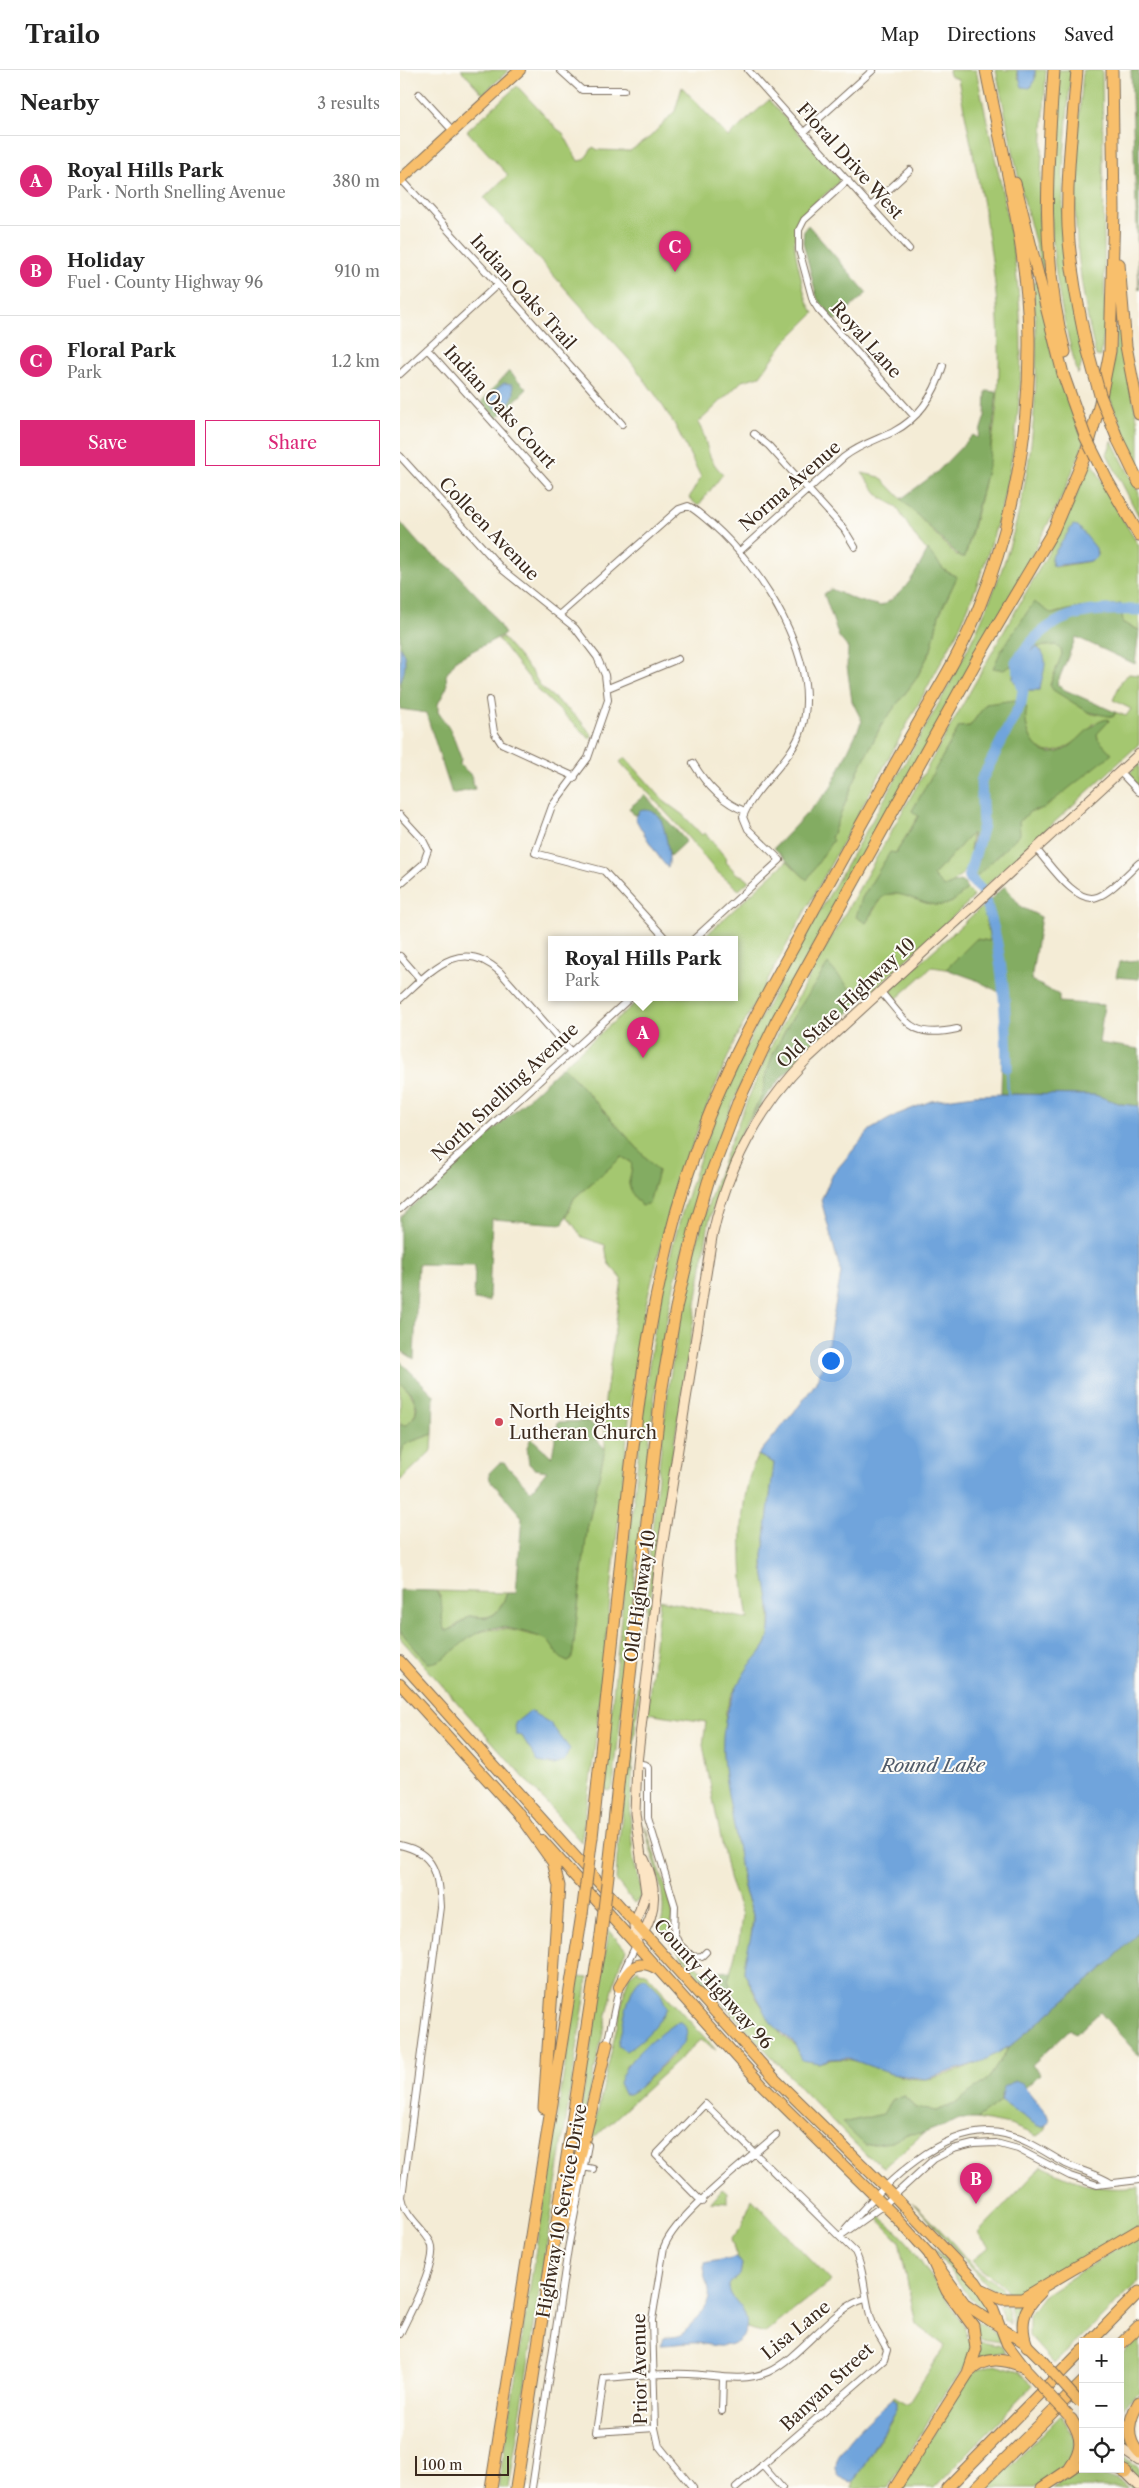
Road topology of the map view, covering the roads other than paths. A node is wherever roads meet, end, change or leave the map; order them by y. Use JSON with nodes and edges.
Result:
{"nodes":[{"id":1,"x":520,"y":70,"type":"edge"},
{"id":2,"x":560,"y":70,"type":"edge"},
{"id":3,"x":748,"y":70,"type":"edge"},
{"id":4,"x":873,"y":70,"type":"edge"},
{"id":5,"x":986,"y":70,"type":"edge"},
{"id":6,"x":1054,"y":70,"type":"edge"},
{"id":7,"x":1077,"y":70,"type":"edge"},
{"id":8,"x":1112,"y":70,"type":"edge"},
{"id":9,"x":624,"y":90,"type":"dead end"},
{"id":10,"x":419,"y":94,"type":"dead end"},
{"id":11,"x":453,"y":131,"type":"junction"},
{"id":12,"x":804,"y":132,"type":"junction"},
{"id":13,"x":910,"y":170,"type":"dead end"},
{"id":14,"x":400,"y":180,"type":"edge"},
{"id":15,"x":848,"y":180,"type":"junction"},
{"id":16,"x":871,"y":206,"type":"junction"},
{"id":17,"x":1114,"y":210,"type":"junction"},
{"id":18,"x":909,"y":249,"type":"dead end"},
{"id":19,"x":497,"y":285,"type":"junction"},
{"id":20,"x":427,"y":349,"type":"junction"},
{"id":21,"x":943,"y":366,"type":"dead end"},
{"id":22,"x":1067,"y":373,"type":"junction"},
{"id":23,"x":400,"y":374,"type":"edge"},
{"id":24,"x":1139,"y":414,"type":"edge"},
{"id":25,"x":914,"y":416,"type":"junction"},
{"id":26,"x":622,"y":424,"type":"dead end"},
{"id":27,"x":754,"y":434,"type":"dead end"},
{"id":28,"x":400,"y":456,"type":"edge"},
{"id":29,"x":1109,"y":479,"type":"junction"},
{"id":30,"x":1139,"y":483,"type":"edge"},
{"id":31,"x":550,"y":486,"type":"dead end"},
{"id":32,"x":808,"y":490,"type":"junction"},
{"id":33,"x":1139,"y":525,"type":"edge"},
{"id":34,"x":1139,"y":535,"type":"edge"},
{"id":35,"x":855,"y":547,"type":"dead end"},
{"id":36,"x":740,"y":551,"type":"junction"},
{"id":37,"x":560,"y":614,"type":"junction"},
{"id":38,"x":678,"y":659,"type":"dead end"},
{"id":39,"x":608,"y":688,"type":"junction"},
{"id":40,"x":489,"y":700,"type":"dead end"},
{"id":41,"x":1139,"y":754,"type":"edge"},
{"id":42,"x":693,"y":763,"type":"dead end"},
{"id":43,"x":1120,"y":772,"type":"junction"},
{"id":44,"x":575,"y":778,"type":"junction"},
{"id":45,"x":1139,"y":792,"type":"edge"},
{"id":46,"x":745,"y":811,"type":"junction"},
{"id":47,"x":400,"y":815,"type":"edge"},
{"id":48,"x":1036,"y":849,"type":"junction"},
{"id":49,"x":1139,"y":863,"type":"edge"},
{"id":50,"x":400,"y":884,"type":"edge"},
{"id":51,"x":663,"y":936,"type":"edge"},
{"id":52,"x":697,"y":936,"type":"edge"},
{"id":53,"x":400,"y":956,"type":"edge"},
{"id":54,"x":421,"y":980,"type":"junction"},
{"id":55,"x":880,"y":991,"type":"junction"},
{"id":56,"x":400,"y":999,"type":"edge"},
{"id":57,"x":627,"y":1001,"type":"edge"},
{"id":58,"x":957,"y":1029,"type":"dead end"},
{"id":59,"x":571,"y":1052,"type":"junction"},
{"id":60,"x":400,"y":1209,"type":"edge"},
{"id":61,"x":694,"y":1347,"type":"joint"},
{"id":62,"x":400,"y":1661,"type":"edge"},
{"id":63,"x":400,"y":1684,"type":"edge"},
{"id":64,"x":637,"y":1763,"type":"junction"},
{"id":65,"x":518,"y":1813,"type":"junction"},
{"id":66,"x":400,"y":1845,"type":"edge"},
{"id":67,"x":640,"y":1850,"type":"junction"},
{"id":68,"x":635,"y":1921,"type":"junction"},
{"id":69,"x":644,"y":1931,"type":"junction"},
{"id":70,"x":637,"y":1944,"type":"junction"},
{"id":71,"x":706,"y":1952,"type":"dead end"},
{"id":72,"x":665,"y":1977,"type":"junction"},
{"id":73,"x":619,"y":1987,"type":"junction"},
{"id":74,"x":607,"y":2044,"type":"junction"},
{"id":75,"x":776,"y":2135,"type":"dead end"},
{"id":76,"x":1031,"y":2144,"type":"junction"},
{"id":77,"x":755,"y":2154,"type":"junction"},
{"id":78,"x":1027,"y":2154,"type":"junction"},
{"id":79,"x":584,"y":2167,"type":"junction"},
{"id":80,"x":593,"y":2168,"type":"dead end"},
{"id":81,"x":539,"y":2179,"type":"junction"},
{"id":82,"x":1139,"y":2180,"type":"edge"},
{"id":83,"x":1111,"y":2183,"type":"junction"},
{"id":84,"x":885,"y":2187,"type":"junction"},
{"id":85,"x":875,"y":2194,"type":"junction"},
{"id":86,"x":894,"y":2196,"type":"junction"},
{"id":87,"x":702,"y":2202,"type":"junction"},
{"id":88,"x":885,"y":2204,"type":"junction"},
{"id":89,"x":1139,"y":2230,"type":"edge"},
{"id":90,"x":840,"y":2236,"type":"junction"},
{"id":91,"x":930,"y":2255,"type":"junction"},
{"id":92,"x":1050,"y":2284,"type":"junction"},
{"id":93,"x":983,"y":2290,"type":"junction"},
{"id":94,"x":1139,"y":2292,"type":"edge"},
{"id":95,"x":546,"y":2294,"type":"junction"},
{"id":96,"x":865,"y":2299,"type":"junction"},
{"id":97,"x":1139,"y":2326,"type":"edge"},
{"id":98,"x":1001,"y":2327,"type":"junction"},
{"id":99,"x":400,"y":2334,"type":"edge"},
{"id":100,"x":1094,"y":2338,"type":"edge"},
{"id":101,"x":1124,"y":2341,"type":"edge"},
{"id":102,"x":1027,"y":2346,"type":"junction"},
{"id":103,"x":1079,"y":2354,"type":"edge"},
{"id":104,"x":1026,"y":2369,"type":"junction"},
{"id":105,"x":968,"y":2373,"type":"junction"},
{"id":106,"x":654,"y":2375,"type":"junction"},
{"id":107,"x":723,"y":2378,"type":"junction"},
{"id":108,"x":1082,"y":2383,"type":"edge"},
{"id":109,"x":1079,"y":2402,"type":"edge"},
{"id":110,"x":1139,"y":2402,"type":"edge"},
{"id":111,"x":722,"y":2411,"type":"dead end"},
{"id":112,"x":1124,"y":2413,"type":"edge"},
{"id":113,"x":1071,"y":2419,"type":"junction"},
{"id":114,"x":655,"y":2428,"type":"junction"},
{"id":115,"x":1081,"y":2428,"type":"edge"},
{"id":116,"x":1124,"y":2451,"type":"edge"},
{"id":117,"x":1139,"y":2453,"type":"edge"},
{"id":118,"x":1139,"y":2460,"type":"edge"},
{"id":119,"x":762,"y":2465,"type":"junction"},
{"id":120,"x":1079,"y":2465,"type":"edge"},
{"id":121,"x":1070,"y":2468,"type":"junction"},
{"id":122,"x":1124,"y":2472,"type":"edge"},
{"id":123,"x":1139,"y":2486,"type":"edge"},
{"id":124,"x":689,"y":2487,"type":"edge"},
{"id":125,"x":491,"y":2488,"type":"edge"},
{"id":126,"x":516,"y":2488,"type":"edge"},
{"id":127,"x":532,"y":2488,"type":"edge"},
{"id":128,"x":736,"y":2488,"type":"edge"},
{"id":129,"x":782,"y":2488,"type":"edge"},
{"id":130,"x":896,"y":2488,"type":"edge"},
{"id":131,"x":947,"y":2488,"type":"edge"},
{"id":132,"x":976,"y":2488,"type":"edge"},
{"id":133,"x":1042,"y":2488,"type":"edge"}],
"edges":[{"from":1,"to":11,"type":"main road"},
{"from":2,"to":9,"type":"street"},
{"from":3,"to":12,"type":"street","name":"Floral Drive West"},
{"from":4,"to":12,"type":"street"},
{"from":5,"to":22,"type":"highway"},
{"from":5,"to":81,"type":"highway","bridge":true},
{"from":6,"to":22,"type":"highway"},
{"from":7,"to":30,"type":"highway","bridge":true},
{"from":8,"to":17,"type":"highway"},
{"from":10,"to":11,"type":"street"},
{"from":11,"to":14,"type":"main road"},
{"from":12,"to":15,"type":"street","name":"Floral Drive West"},
{"from":13,"to":16,"type":"street"},
{"from":14,"to":19,"type":"street","name":"Indian Oaks Trail"},
{"from":15,"to":16,"type":"street","name":"Floral Drive West"},
{"from":15,"to":25,"type":"street","name":"Royal Lane"},
{"from":16,"to":18,"type":"street","name":"Floral Drive West"},
{"from":17,"to":24,"type":"highway"},
{"from":17,"to":95,"type":"highway","bridge":true},
{"from":19,"to":20,"type":"street"},
{"from":19,"to":26,"type":"street","name":"Indian Oaks Trail"},
{"from":20,"to":23,"type":"street"},
{"from":20,"to":31,"type":"street","name":"Indian Oaks Court"},
{"from":21,"to":25,"type":"street","name":"Norma Avenue"},
{"from":22,"to":29,"type":"highway","bridge":true},
{"from":25,"to":32,"type":"street","name":"Norma Avenue"},
{"from":27,"to":32,"type":"street"},
{"from":28,"to":37,"type":"street","name":"Colleen Avenue"},
{"from":29,"to":33,"type":"highway"},
{"from":29,"to":34,"type":"highway"},
{"from":32,"to":35,"type":"street"},
{"from":32,"to":36,"type":"street","name":"Norma Avenue"},
{"from":36,"to":37,"type":"street"},
{"from":36,"to":46,"type":"street"},
{"from":37,"to":39,"type":"street","name":"Colleen Avenue"},
{"from":38,"to":39,"type":"street"},
{"from":39,"to":44,"type":"street","name":"Colleen Avenue"},
{"from":40,"to":44,"type":"street"},
{"from":41,"to":43,"type":"street","name":"Old State Highway 10"},
{"from":42,"to":46,"type":"street"},
{"from":43,"to":45,"type":"street"},
{"from":43,"to":48,"type":"street","name":"Old State Highway 10"},
{"from":44,"to":51,"type":"street","name":"Colleen Avenue"},
{"from":46,"to":52,"type":"street"},
{"from":47,"to":50,"type":"street"},
{"from":48,"to":49,"type":"street"},
{"from":48,"to":55,"type":"street","name":"Old State Highway 10"},
{"from":53,"to":54,"type":"street"},
{"from":54,"to":56,"type":"street"},
{"from":54,"to":59,"type":"street"},
{"from":55,"to":58,"type":"street"},
{"from":55,"to":61,"type":"street","name":"Old State Highway 10"},
{"from":57,"to":59,"type":"street","name":"North Snelling Avenue"},
{"from":59,"to":60,"type":"street","name":"North Snelling Avenue"},
{"from":61,"to":64,"type":"street","name":"Old Highway 10"},
{"from":62,"to":68,"type":"main road","name":"County Highway 96"},
{"from":63,"to":65,"type":"main road","name":"County Highway 96"},
{"from":64,"to":67,"type":"street","name":"Old Highway 10"},
{"from":64,"to":71,"type":"street"},
{"from":65,"to":70,"type":"main road","name":"County Highway 96"},
{"from":65,"to":81,"type":"highway"},
{"from":66,"to":99,"type":"street"},
{"from":67,"to":68,"type":"street","name":"Old Highway 10"},
{"from":67,"to":69,"type":"street","name":"Old Highway 10"},
{"from":68,"to":69,"type":"main road","name":"County Highway 96"},
{"from":68,"to":70,"type":"street","name":"Old Highway 10"},
{"from":69,"to":70,"type":"street","name":"Old Highway 10"},
{"from":69,"to":84,"type":"main road","name":"County Highway 96"},
{"from":70,"to":72,"type":"main road","name":"County Highway 96"},
{"from":70,"to":73,"type":"street","name":"Highway 10 Service Drive"},
{"from":72,"to":73,"type":"main road"},
{"from":72,"to":85,"type":"main road","name":"County Highway 96"},
{"from":73,"to":74,"type":"street","name":"Highway 10 Service Drive"},
{"from":74,"to":79,"type":"street","name":"Highway 10 Service Drive"},
{"from":74,"to":95,"type":"highway"},
{"from":75,"to":77,"type":"street","name":"Prior Avenue"},
{"from":76,"to":78,"type":"street"},
{"from":76,"to":83,"type":"street"},
{"from":76,"to":84,"type":"street"},
{"from":77,"to":87,"type":"street","name":"Prior Avenue"},
{"from":77,"to":87,"type":"street","name":"Banyan Street"},
{"from":77,"to":90,"type":"street","name":"Banyan Street"},
{"from":78,"to":83,"type":"street"},
{"from":78,"to":86,"type":"street"},
{"from":79,"to":80,"type":"street"},
{"from":79,"to":127,"type":"street","name":"Highway 10 Service Drive"},
{"from":81,"to":125,"type":"highway"},
{"from":82,"to":83,"type":"street"},
{"from":84,"to":85,"type":"street"},
{"from":84,"to":86,"type":"main road","name":"County Highway 96"},
{"from":85,"to":88,"type":"main road","name":"County Highway 96"},
{"from":85,"to":90,"type":"street"},
{"from":86,"to":88,"type":"street"},
{"from":86,"to":93,"type":"main road","name":"County Highway 96"},
{"from":87,"to":106,"type":"street","name":"Prior Avenue"},
{"from":88,"to":90,"type":"street"},
{"from":88,"to":91,"type":"main road","name":"County Highway 96"},
{"from":89,"to":92,"type":"highway"},
{"from":90,"to":96,"type":"street","name":"Banyan Street"},
{"from":91,"to":98,"type":"main road","name":"County Highway 96"},
{"from":91,"to":105,"type":"highway"},
{"from":92,"to":93,"type":"highway"},
{"from":92,"to":102,"type":"highway"},
{"from":93,"to":98,"type":"main road","name":"County Highway 96"},
{"from":94,"to":100,"type":"highway"},
{"from":95,"to":126,"type":"highway"},
{"from":96,"to":107,"type":"street","name":"Lisa Lane"},
{"from":96,"to":119,"type":"street","name":"Banyan Street"},
{"from":97,"to":101,"type":"highway"},
{"from":98,"to":102,"type":"main road","name":"County Highway 96"},
{"from":98,"to":104,"type":"main road","name":"County Highway 96"},
{"from":102,"to":109,"type":"main road","name":"County Highway 96","bridge":true},
{"from":103,"to":131,"type":"highway"},
{"from":104,"to":105,"type":"highway"},
{"from":104,"to":113,"type":"main road","name":"County Highway 96","bridge":true},
{"from":105,"to":130,"type":"highway"},
{"from":106,"to":107,"type":"street","name":"Lisa Lane"},
{"from":106,"to":114,"type":"street","name":"Prior Avenue"},
{"from":106,"to":114,"type":"street","name":"Lisa Lane"},
{"from":107,"to":111,"type":"street"},
{"from":108,"to":132,"type":"highway"},
{"from":110,"to":112,"type":"highway"},
{"from":110,"to":117,"type":"highway"},
{"from":113,"to":115,"type":"street","name":"County Highway 96"},
{"from":113,"to":121,"type":"highway"},
{"from":114,"to":124,"type":"street","name":"Prior Avenue"},
{"from":116,"to":118,"type":"street"},
{"from":119,"to":128,"type":"street","name":"Banyan Street"},
{"from":119,"to":129,"type":"street"},
{"from":120,"to":121,"type":"highway"},
{"from":121,"to":133,"type":"highway"},
{"from":122,"to":123,"type":"street"}]}
